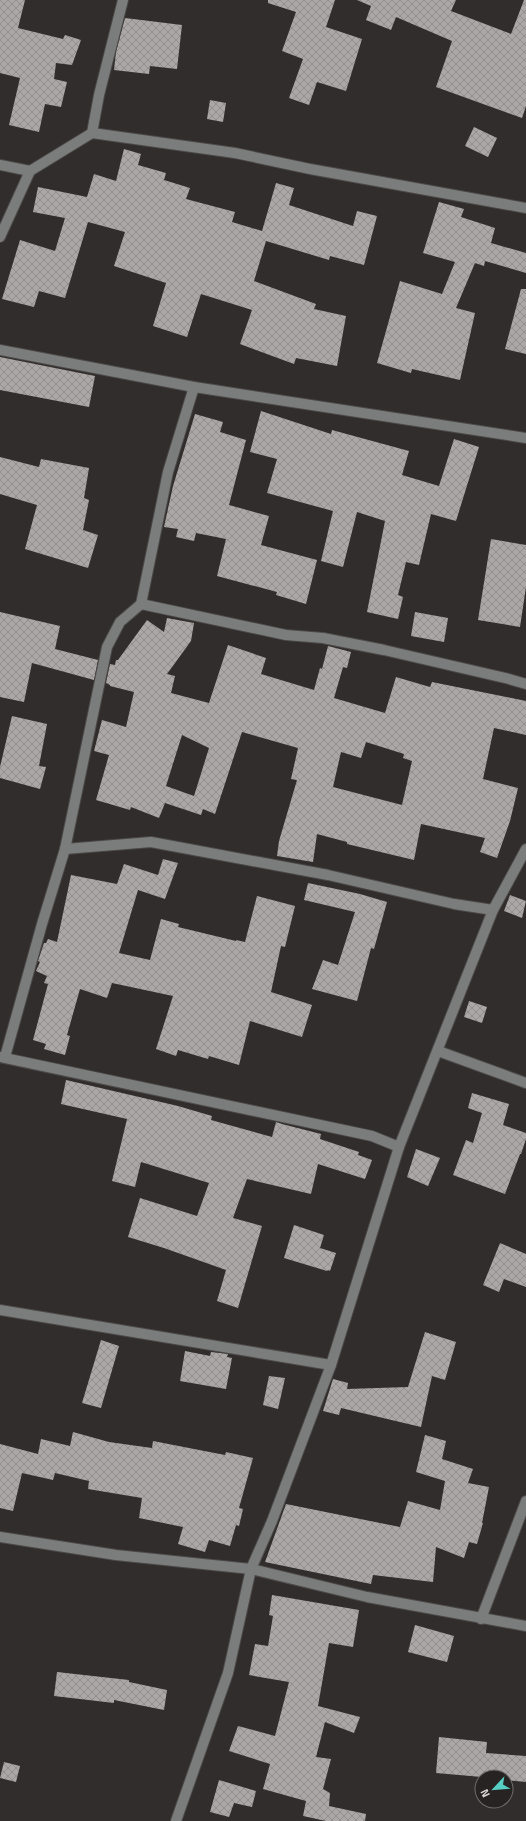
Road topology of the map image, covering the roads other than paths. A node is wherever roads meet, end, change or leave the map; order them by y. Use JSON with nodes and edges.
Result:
{"nodes":[{"id":1,"x":123,"y":0,"type":"edge"},
{"id":2,"x":92,"y":133,"type":"junction"},
{"id":3,"x":0,"y":165,"type":"edge"},
{"id":4,"x":30,"y":172,"type":"junction"},
{"id":5,"x":525,"y":205,"type":"edge"},
{"id":6,"x":0,"y":237,"type":"edge"},
{"id":7,"x":0,"y":350,"type":"edge"},
{"id":8,"x":194,"y":387,"type":"junction"},
{"id":9,"x":526,"y":438,"type":"edge"},
{"id":10,"x":141,"y":604,"type":"junction"},
{"id":11,"x":526,"y":684,"type":"edge"},
{"id":12,"x":65,"y":849,"type":"junction"},
{"id":13,"x":526,"y":849,"type":"edge"},
{"id":14,"x":493,"y":910,"type":"junction"},
{"id":15,"x":438,"y":1051,"type":"junction"},
{"id":16,"x":3,"y":1057,"type":"edge"},
{"id":17,"x":526,"y":1083,"type":"edge"},
{"id":18,"x":399,"y":1147,"type":"junction"},
{"id":19,"x":0,"y":1310,"type":"edge"},
{"id":20,"x":331,"y":1365,"type":"junction"},
{"id":21,"x":526,"y":1501,"type":"edge"},
{"id":22,"x":0,"y":1537,"type":"edge"},
{"id":23,"x":251,"y":1569,"type":"junction"},
{"id":24,"x":481,"y":1619,"type":"junction"},
{"id":25,"x":526,"y":1626,"type":"edge"},
{"id":26,"x":176,"y":1821,"type":"edge"}],
"edges":[{"from":1,"to":2,"type":"street"},
{"from":2,"to":4,"type":"street"},
{"from":2,"to":5,"type":"street"},
{"from":3,"to":4,"type":"street"},
{"from":4,"to":6,"type":"street"},
{"from":7,"to":8,"type":"street"},
{"from":8,"to":9,"type":"street"},
{"from":8,"to":10,"type":"street"},
{"from":10,"to":11,"type":"street"},
{"from":10,"to":12,"type":"street"},
{"from":12,"to":14,"type":"street"},
{"from":12,"to":16,"type":"street"},
{"from":13,"to":14,"type":"street"},
{"from":14,"to":15,"type":"street"},
{"from":15,"to":17,"type":"street"},
{"from":15,"to":18,"type":"street"},
{"from":16,"to":18,"type":"street"},
{"from":18,"to":20,"type":"street"},
{"from":19,"to":20,"type":"street"},
{"from":20,"to":23,"type":"street"},
{"from":21,"to":24,"type":"street"},
{"from":22,"to":23,"type":"street"},
{"from":23,"to":24,"type":"street"},
{"from":23,"to":26,"type":"street"},
{"from":24,"to":25,"type":"street"}]}
